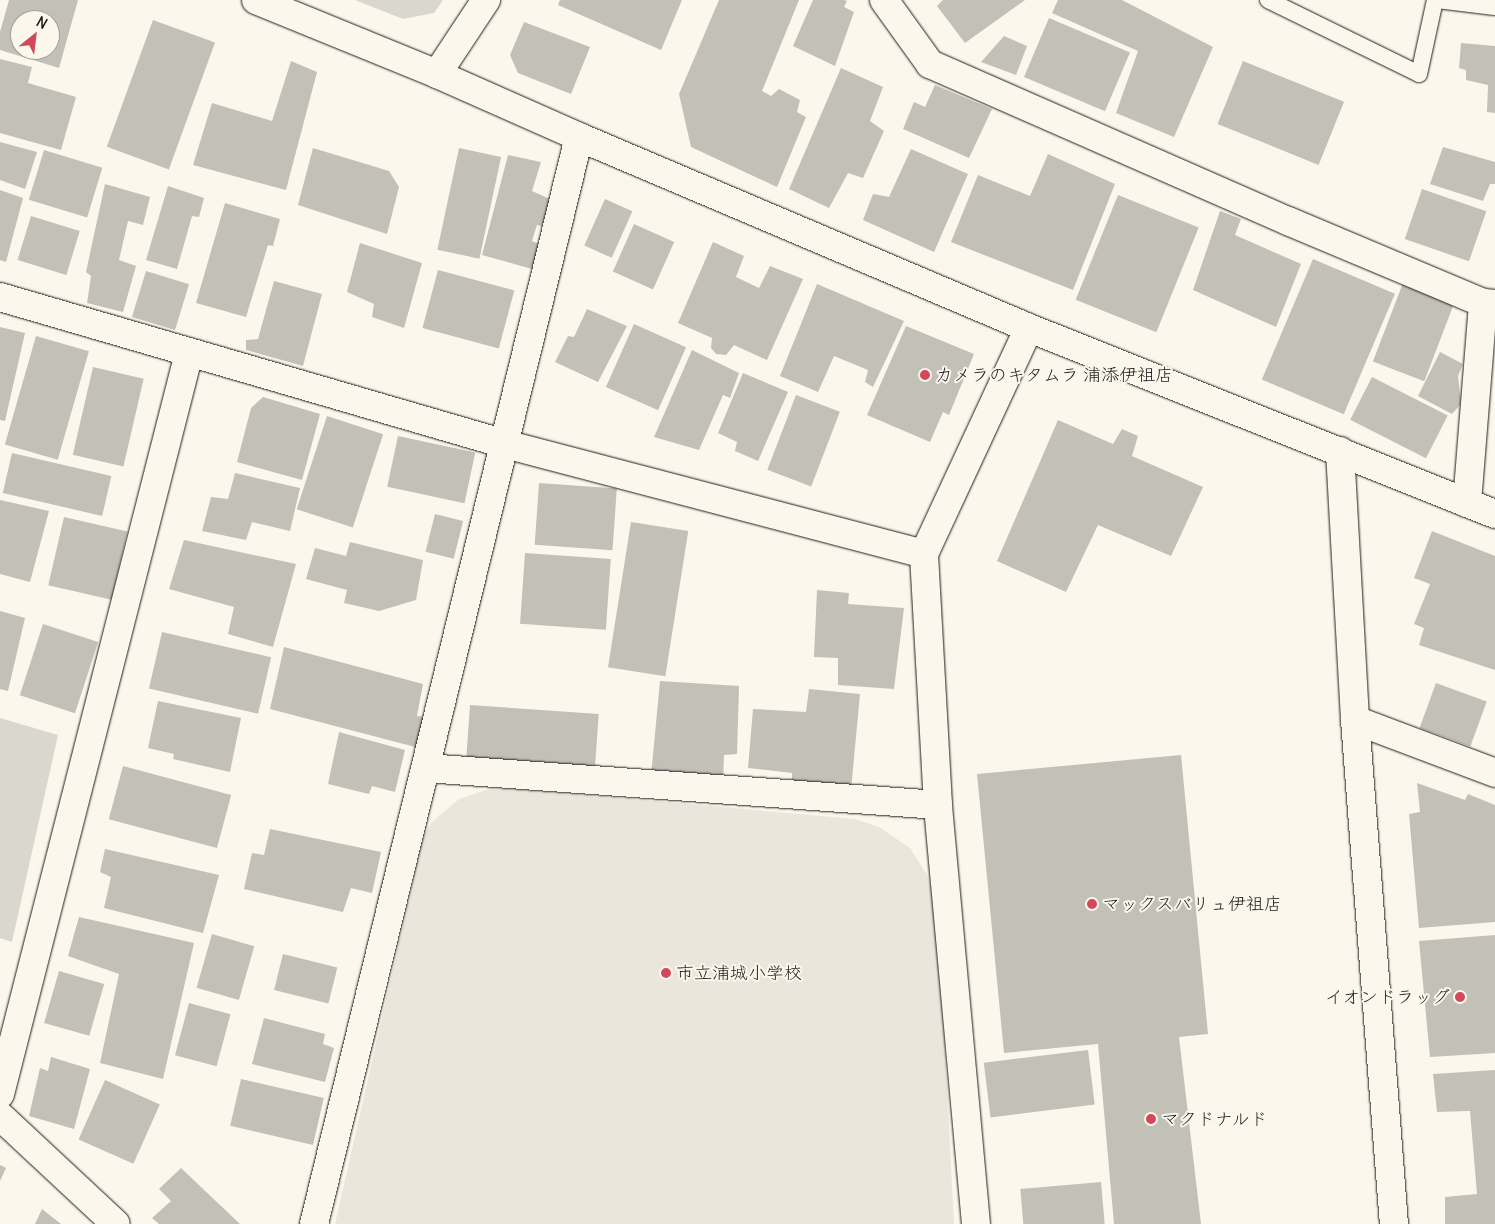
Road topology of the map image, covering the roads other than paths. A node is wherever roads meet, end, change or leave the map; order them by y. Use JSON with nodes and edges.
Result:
{"nodes":[{"id":1,"x":256,"y":0,"type":"edge"},
{"id":2,"x":486,"y":0,"type":"edge"},
{"id":3,"x":884,"y":0,"type":"edge"},
{"id":4,"x":1268,"y":0,"type":"edge"},
{"id":5,"x":1436,"y":0,"type":"edge"},
{"id":6,"x":1495,"y":7,"type":"edge"},
{"id":7,"x":437,"y":74,"type":"junction"},
{"id":8,"x":578,"y":137,"type":"junction"},
{"id":9,"x":0,"y":297,"type":"edge"},
{"id":10,"x":1489,"y":304,"type":"edge"},
{"id":11,"x":1029,"y":328,"type":"junction"},
{"id":12,"x":189,"y":353,"type":"junction"},
{"id":13,"x":505,"y":444,"type":"junction"},
{"id":14,"x":1340,"y":451,"type":"junction"},
{"id":15,"x":1467,"y":503,"type":"junction"},
{"id":16,"x":1495,"y":514,"type":"edge"},
{"id":17,"x":924,"y":554,"type":"junction"},
{"id":18,"x":1355,"y":720,"type":"junction"},
{"id":19,"x":426,"y":768,"type":"junction"},
{"id":20,"x":1495,"y":773,"type":"edge"},
{"id":21,"x":938,"y":805,"type":"junction"},
{"id":22,"x":0,"y":1094,"type":"edge"},
{"id":23,"x":0,"y":1116,"type":"edge"},
{"id":24,"x":116,"y":1224,"type":"edge"},
{"id":25,"x":314,"y":1224,"type":"edge"},
{"id":26,"x":976,"y":1224,"type":"edge"},
{"id":27,"x":1394,"y":1224,"type":"edge"}],
"edges":[{"from":1,"to":7,"type":"street"},
{"from":2,"to":7,"type":"street"},
{"from":3,"to":10,"type":"street"},
{"from":4,"to":5,"type":"lane"},
{"from":5,"to":6,"type":"lane"},
{"from":7,"to":8,"type":"street"},
{"from":8,"to":11,"type":"street"},
{"from":8,"to":13,"type":"street"},
{"from":9,"to":12,"type":"street"},
{"from":10,"to":15,"type":"street"},
{"from":11,"to":14,"type":"street"},
{"from":11,"to":17,"type":"street"},
{"from":12,"to":13,"type":"street"},
{"from":12,"to":22,"type":"street"},
{"from":13,"to":17,"type":"street"},
{"from":13,"to":19,"type":"street"},
{"from":14,"to":15,"type":"street"},
{"from":14,"to":18,"type":"street"},
{"from":15,"to":16,"type":"street"},
{"from":17,"to":21,"type":"street"},
{"from":18,"to":20,"type":"street"},
{"from":18,"to":27,"type":"street"},
{"from":19,"to":21,"type":"street"},
{"from":19,"to":25,"type":"street"},
{"from":21,"to":26,"type":"street"},
{"from":23,"to":24,"type":"street"}]}
